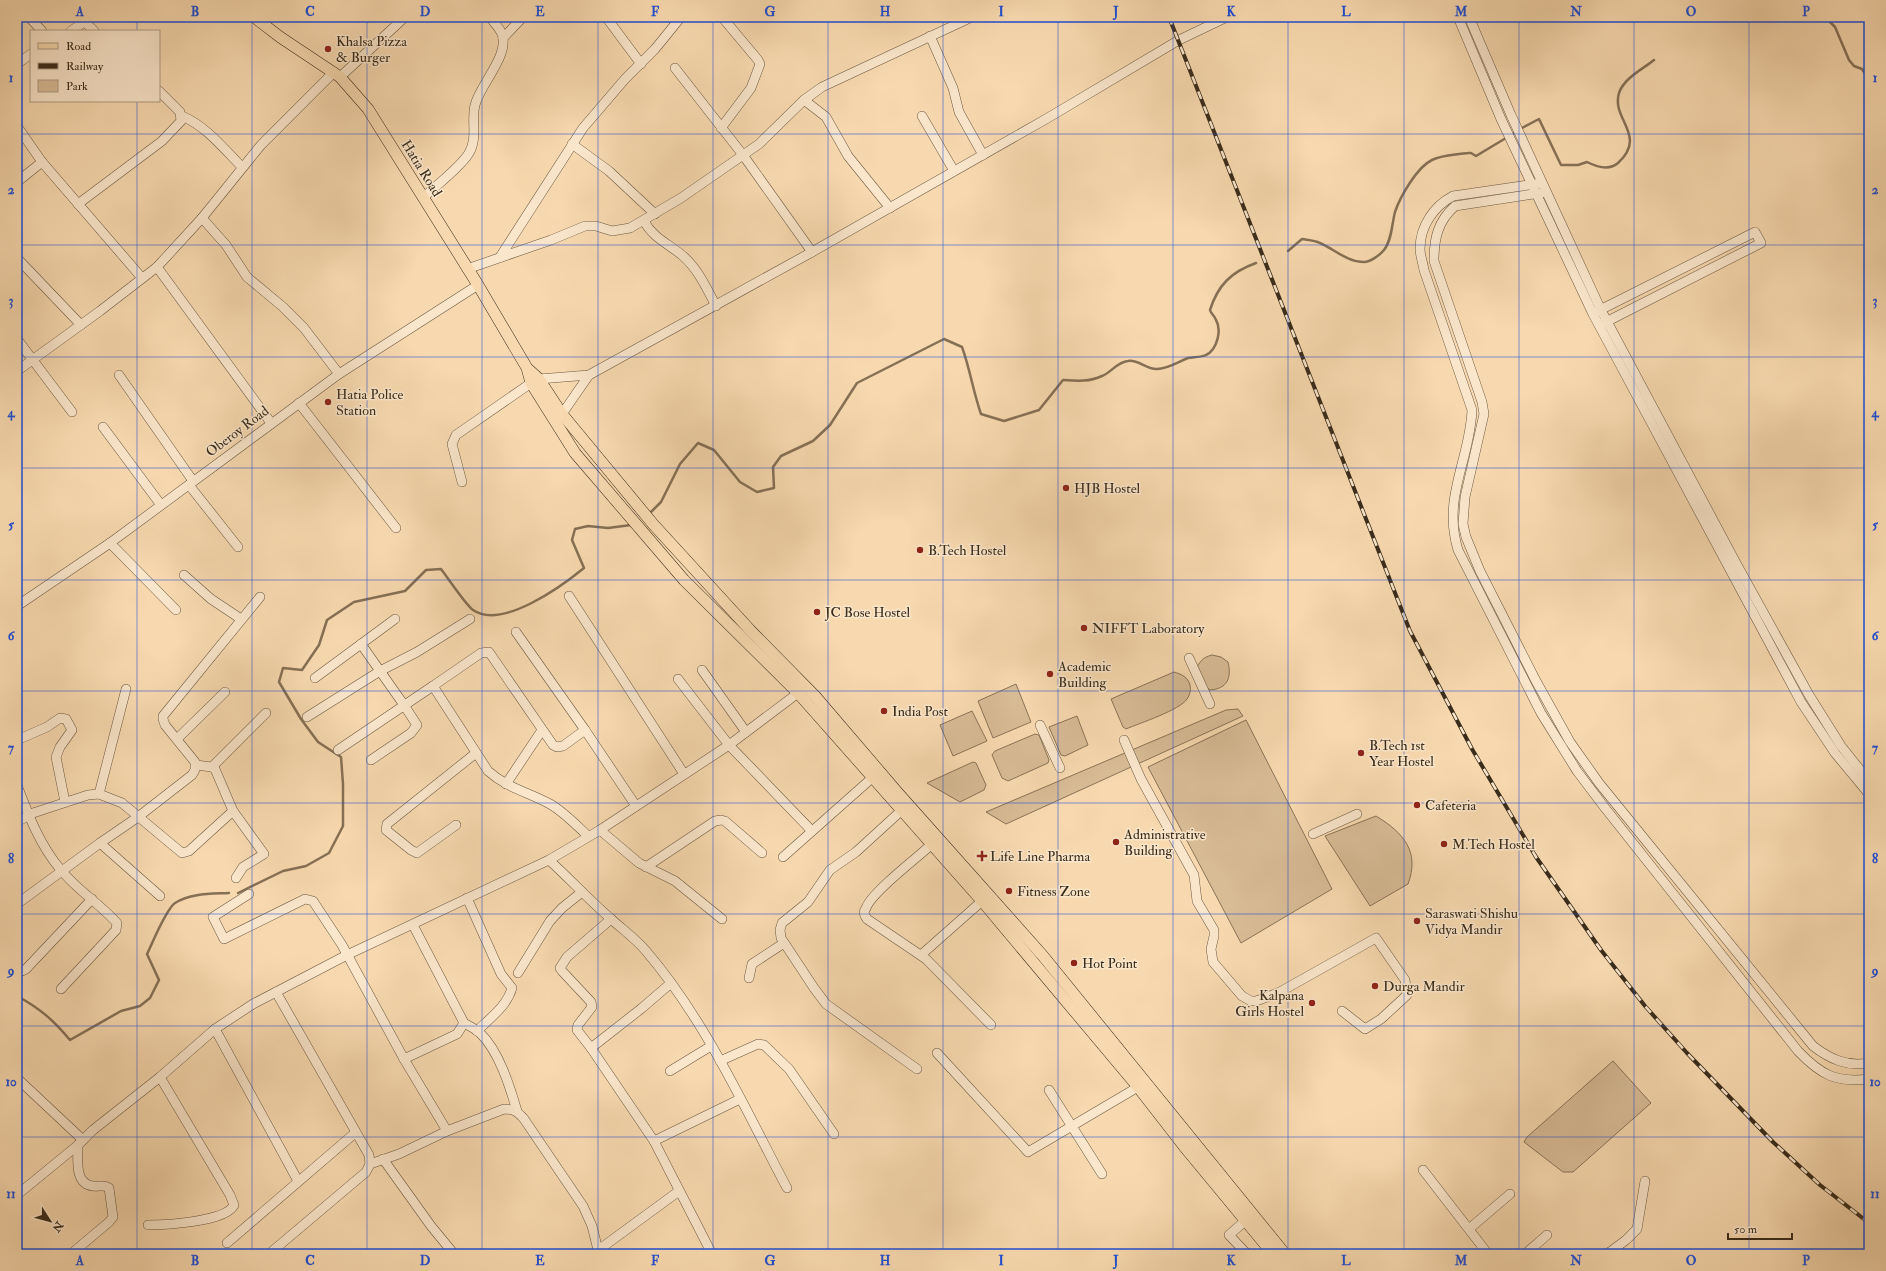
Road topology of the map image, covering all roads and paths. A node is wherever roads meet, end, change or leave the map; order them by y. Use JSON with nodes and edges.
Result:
{"nodes":[{"id":1,"x":29,"y":17,"type":"edge"},
{"id":2,"x":254,"y":17,"type":"edge"},
{"id":3,"x":405,"y":17,"type":"edge"},
{"id":4,"x":490,"y":17,"type":"edge"},
{"id":5,"x":523,"y":17,"type":"edge"},
{"id":6,"x":606,"y":17,"type":"edge"},
{"id":7,"x":681,"y":17,"type":"edge"},
{"id":8,"x":722,"y":17,"type":"edge"},
{"id":9,"x":972,"y":17,"type":"edge"},
{"id":10,"x":1227,"y":17,"type":"edge"},
{"id":11,"x":1458,"y":17,"type":"edge"},
{"id":12,"x":1469,"y":17,"type":"edge"},
{"id":13,"x":88,"y":20,"type":"edge"},
{"id":14,"x":41,"y":30,"type":"edge"},
{"id":15,"x":72,"y":30,"type":"edge"},
{"id":16,"x":93,"y":30,"type":"edge"},
{"id":17,"x":930,"y":36,"type":"junction"},
{"id":18,"x":503,"y":38,"type":"junction"},
{"id":19,"x":30,"y":55,"type":"edge"},
{"id":20,"x":17,"y":64,"type":"edge"},
{"id":21,"x":641,"y":64,"type":"junction"},
{"id":22,"x":675,"y":68,"type":"dead end"},
{"id":23,"x":337,"y":75,"type":"junction"},
{"id":24,"x":160,"y":92,"type":"edge"},
{"id":25,"x":804,"y":100,"type":"junction"},
{"id":26,"x":182,"y":116,"type":"junction"},
{"id":27,"x":922,"y":116,"type":"dead end"},
{"id":28,"x":17,"y":126,"type":"edge"},
{"id":29,"x":721,"y":128,"type":"junction"},
{"id":30,"x":572,"y":144,"type":"junction"},
{"id":31,"x":742,"y":155,"type":"junction"},
{"id":32,"x":983,"y":155,"type":"junction"},
{"id":33,"x":42,"y":162,"type":"junction"},
{"id":34,"x":242,"y":167,"type":"junction"},
{"id":35,"x":954,"y":171,"type":"junction"},
{"id":36,"x":17,"y":182,"type":"edge"},
{"id":37,"x":1542,"y":183,"type":"junction"},
{"id":38,"x":1532,"y":184,"type":"junction"},
{"id":39,"x":1546,"y":192,"type":"junction"},
{"id":40,"x":1536,"y":194,"type":"junction"},
{"id":41,"x":423,"y":198,"type":"junction"},
{"id":42,"x":78,"y":204,"type":"junction"},
{"id":43,"x":890,"y":208,"type":"junction"},
{"id":44,"x":655,"y":214,"type":"junction"},
{"id":45,"x":202,"y":218,"type":"junction"},
{"id":46,"x":644,"y":221,"type":"junction"},
{"id":47,"x":812,"y":252,"type":"junction"},
{"id":48,"x":500,"y":257,"type":"junction"},
{"id":49,"x":17,"y":258,"type":"edge"},
{"id":50,"x":157,"y":267,"type":"junction"},
{"id":51,"x":467,"y":269,"type":"junction"},
{"id":52,"x":142,"y":278,"type":"junction"},
{"id":53,"x":478,"y":286,"type":"junction"},
{"id":54,"x":716,"y":306,"type":"junction"},
{"id":55,"x":1597,"y":312,"type":"junction"},
{"id":56,"x":1603,"y":323,"type":"junction"},
{"id":57,"x":82,"y":325,"type":"junction"},
{"id":58,"x":17,"y":339,"type":"edge"},
{"id":59,"x":33,"y":360,"type":"junction"},
{"id":60,"x":17,"y":371,"type":"edge"},
{"id":61,"x":339,"y":374,"type":"junction"},
{"id":62,"x":120,"y":375,"type":"dead end"},
{"id":63,"x":589,"y":375,"type":"junction"},
{"id":64,"x":535,"y":381,"type":"junction"},
{"id":65,"x":299,"y":403,"type":"junction"},
{"id":66,"x":72,"y":412,"type":"dead end"},
{"id":67,"x":558,"y":417,"type":"junction"},
{"id":68,"x":271,"y":423,"type":"junction"},
{"id":69,"x":103,"y":427,"type":"dead end"},
{"id":70,"x":462,"y":482,"type":"dead end"},
{"id":71,"x":191,"y":483,"type":"junction"},
{"id":72,"x":161,"y":506,"type":"junction"},
{"id":73,"x":396,"y":528,"type":"dead end"},
{"id":74,"x":110,"y":543,"type":"junction"},
{"id":75,"x":238,"y":547,"type":"dead end"},
{"id":76,"x":184,"y":575,"type":"dead end"},
{"id":77,"x":569,"y":596,"type":"dead end"},
{"id":78,"x":260,"y":597,"type":"dead end"},
{"id":79,"x":17,"y":606,"type":"edge"},
{"id":80,"x":176,"y":610,"type":"dead end"},
{"id":81,"x":395,"y":619,"type":"dead end"},
{"id":82,"x":470,"y":619,"type":"dead end"},
{"id":83,"x":241,"y":620,"type":"junction"},
{"id":84,"x":516,"y":632,"type":"dead end"},
{"id":85,"x":361,"y":644,"type":"junction"},
{"id":86,"x":1189,"y":658,"type":"dead end"},
{"id":87,"x":702,"y":670,"type":"dead end"},
{"id":88,"x":380,"y":671,"type":"junction"},
{"id":89,"x":315,"y":678,"type":"dead end"},
{"id":90,"x":678,"y":679,"type":"dead end"},
{"id":91,"x":433,"y":686,"type":"junction"},
{"id":92,"x":126,"y":689,"type":"dead end"},
{"id":93,"x":802,"y":689,"type":"junction"},
{"id":94,"x":225,"y":692,"type":"dead end"},
{"id":95,"x":1210,"y":704,"type":"dead end"},
{"id":96,"x":404,"y":705,"type":"junction"},
{"id":97,"x":266,"y":713,"type":"dead end"},
{"id":98,"x":307,"y":717,"type":"dead end"},
{"id":99,"x":1040,"y":725,"type":"dead end"},
{"id":100,"x":542,"y":730,"type":"junction"},
{"id":101,"x":585,"y":730,"type":"junction"},
{"id":102,"x":746,"y":732,"type":"junction"},
{"id":103,"x":176,"y":739,"type":"junction"},
{"id":104,"x":17,"y":740,"type":"edge"},
{"id":105,"x":1124,"y":740,"type":"dead end"},
{"id":106,"x":729,"y":745,"type":"junction"},
{"id":107,"x":338,"y":750,"type":"dead end"},
{"id":108,"x":476,"y":753,"type":"junction"},
{"id":109,"x":371,"y":760,"type":"dead end"},
{"id":110,"x":196,"y":765,"type":"junction"},
{"id":111,"x":212,"y":767,"type":"junction"},
{"id":112,"x":1060,"y":768,"type":"dead end"},
{"id":113,"x":684,"y":774,"type":"junction"},
{"id":114,"x":872,"y":778,"type":"junction"},
{"id":115,"x":1869,"y":781,"type":"edge"},
{"id":116,"x":506,"y":784,"type":"junction"},
{"id":117,"x":17,"y":785,"type":"edge"},
{"id":118,"x":99,"y":794,"type":"junction"},
{"id":119,"x":1869,"y":794,"type":"edge"},
{"id":120,"x":65,"y":802,"type":"junction"},
{"id":121,"x":636,"y":806,"type":"junction"},
{"id":122,"x":902,"y":810,"type":"junction"},
{"id":123,"x":233,"y":812,"type":"junction"},
{"id":124,"x":1357,"y":814,"type":"dead end"},
{"id":125,"x":28,"y":815,"type":"junction"},
{"id":126,"x":138,"y":817,"type":"junction"},
{"id":127,"x":17,"y":822,"type":"edge"},
{"id":128,"x":456,"y":825,"type":"dead end"},
{"id":129,"x":600,"y":830,"type":"junction"},
{"id":130,"x":812,"y":831,"type":"junction"},
{"id":131,"x":1313,"y":834,"type":"dead end"},
{"id":132,"x":588,"y":836,"type":"junction"},
{"id":133,"x":100,"y":842,"type":"junction"},
{"id":134,"x":932,"y":844,"type":"junction"},
{"id":135,"x":762,"y":853,"type":"dead end"},
{"id":136,"x":783,"y":857,"type":"dead end"},
{"id":137,"x":549,"y":860,"type":"junction"},
{"id":138,"x":646,"y":867,"type":"junction"},
{"id":139,"x":61,"y":871,"type":"junction"},
{"id":140,"x":236,"y":878,"type":"dead end"},
{"id":141,"x":582,"y":892,"type":"junction"},
{"id":142,"x":248,"y":894,"type":"dead end"},
{"id":143,"x":160,"y":896,"type":"dead end"},
{"id":144,"x":467,"y":898,"type":"junction"},
{"id":145,"x":92,"y":899,"type":"junction"},
{"id":146,"x":982,"y":901,"type":"junction"},
{"id":147,"x":17,"y":904,"type":"edge"},
{"id":148,"x":611,"y":919,"type":"junction"},
{"id":149,"x":722,"y":919,"type":"dead end"},
{"id":150,"x":413,"y":925,"type":"junction"},
{"id":151,"x":784,"y":943,"type":"junction"},
{"id":152,"x":347,"y":955,"type":"junction"},
{"id":153,"x":921,"y":955,"type":"junction"},
{"id":154,"x":17,"y":970,"type":"edge"},
{"id":155,"x":518,"y":973,"type":"dead end"},
{"id":156,"x":750,"y":978,"type":"dead end"},
{"id":157,"x":671,"y":983,"type":"junction"},
{"id":158,"x":61,"y":989,"type":"dead end"},
{"id":159,"x":276,"y":992,"type":"junction"},
{"id":160,"x":1342,"y":1011,"type":"dead end"},
{"id":161,"x":464,"y":1023,"type":"junction"},
{"id":162,"x":991,"y":1026,"type":"dead end"},
{"id":163,"x":215,"y":1029,"type":"junction"},
{"id":164,"x":477,"y":1030,"type":"junction"},
{"id":165,"x":711,"y":1046,"type":"junction"},
{"id":166,"x":591,"y":1048,"type":"junction"},
{"id":167,"x":937,"y":1053,"type":"dead end"},
{"id":168,"x":404,"y":1059,"type":"junction"},
{"id":169,"x":720,"y":1061,"type":"junction"},
{"id":170,"x":1869,"y":1063,"type":"edge"},
{"id":171,"x":917,"y":1069,"type":"dead end"},
{"id":172,"x":670,"y":1071,"type":"dead end"},
{"id":173,"x":160,"y":1077,"type":"junction"},
{"id":174,"x":1869,"y":1079,"type":"edge"},
{"id":175,"x":19,"y":1080,"type":"dead end"},
{"id":176,"x":1138,"y":1087,"type":"junction"},
{"id":177,"x":1049,"y":1090,"type":"dead end"},
{"id":178,"x":740,"y":1099,"type":"junction"},
{"id":179,"x":517,"y":1111,"type":"junction"},
{"id":180,"x":1071,"y":1126,"type":"junction"},
{"id":181,"x":447,"y":1131,"type":"junction"},
{"id":182,"x":355,"y":1133,"type":"junction"},
{"id":183,"x":834,"y":1134,"type":"dead end"},
{"id":184,"x":654,"y":1141,"type":"junction"},
{"id":185,"x":80,"y":1143,"type":"junction"},
{"id":186,"x":383,"y":1159,"type":"junction"},
{"id":187,"x":370,"y":1164,"type":"junction"},
{"id":188,"x":1424,"y":1170,"type":"dead end"},
{"id":189,"x":1102,"y":1174,"type":"dead end"},
{"id":190,"x":298,"y":1181,"type":"junction"},
{"id":191,"x":1645,"y":1181,"type":"dead end"},
{"id":192,"x":787,"y":1188,"type":"dead end"},
{"id":193,"x":679,"y":1191,"type":"junction"},
{"id":194,"x":1510,"y":1194,"type":"dead end"},
{"id":195,"x":17,"y":1196,"type":"edge"},
{"id":196,"x":1245,"y":1221,"type":"junction"},
{"id":197,"x":148,"y":1225,"type":"dead end"},
{"id":198,"x":1469,"y":1229,"type":"junction"},
{"id":199,"x":1547,"y":1235,"type":"dead end"},
{"id":200,"x":227,"y":1243,"type":"dead end"},
{"id":201,"x":596,"y":1252,"type":"edge"},
{"id":202,"x":1269,"y":1253,"type":"edge"},
{"id":203,"x":71,"y":1254,"type":"edge"},
{"id":204,"x":269,"y":1254,"type":"edge"},
{"id":205,"x":454,"y":1254,"type":"edge"},
{"id":206,"x":712,"y":1254,"type":"edge"},
{"id":207,"x":1248,"y":1254,"type":"edge"},
{"id":208,"x":1285,"y":1254,"type":"edge"},
{"id":209,"x":1488,"y":1254,"type":"edge"},
{"id":210,"x":1525,"y":1254,"type":"edge"},
{"id":211,"x":1607,"y":1254,"type":"edge"}],
"edges":[{"from":1,"to":14,"type":"street"},
{"from":2,"to":23,"type":"main road","name":"Hatia Road"},
{"from":3,"to":23,"type":"street"},
{"from":4,"to":18,"type":"street"},
{"from":5,"to":18,"type":"street"},
{"from":6,"to":21,"type":"street"},
{"from":7,"to":21,"type":"street"},
{"from":8,"to":29,"type":"street"},
{"from":9,"to":17,"type":"street"},
{"from":10,"to":32,"type":"street"},
{"from":11,"to":38,"type":"street"},
{"from":12,"to":37,"type":"street"},
{"from":13,"to":15,"type":"street"},
{"from":13,"to":16,"type":"street"},
{"from":17,"to":25,"type":"street"},
{"from":17,"to":32,"type":"street"},
{"from":18,"to":41,"type":"street"},
{"from":19,"to":20,"type":"street"},
{"from":21,"to":30,"type":"street"},
{"from":22,"to":29,"type":"street"},
{"from":23,"to":34,"type":"street"},
{"from":23,"to":41,"type":"main road","name":"Hatia Road"},
{"from":24,"to":26,"type":"street"},
{"from":25,"to":31,"type":"street"},
{"from":25,"to":43,"type":"street"},
{"from":26,"to":34,"type":"street"},
{"from":26,"to":42,"type":"street"},
{"from":27,"to":35,"type":"street"},
{"from":28,"to":33,"type":"street"},
{"from":29,"to":31,"type":"street"},
{"from":30,"to":44,"type":"street"},
{"from":30,"to":48,"type":"street"},
{"from":31,"to":44,"type":"street"},
{"from":31,"to":47,"type":"street"},
{"from":32,"to":35,"type":"street"},
{"from":33,"to":36,"type":"street"},
{"from":33,"to":42,"type":"street"},
{"from":34,"to":45,"type":"street"},
{"from":35,"to":43,"type":"street"},
{"from":37,"to":38,"type":"street"},
{"from":37,"to":39,"type":"street"},
{"from":38,"to":40,"type":"street"},
{"from":38,"to":174,"type":"street"},
{"from":39,"to":40,"type":"street"},
{"from":39,"to":55,"type":"street"},
{"from":40,"to":55,"type":"street"},
{"from":40,"to":170,"type":"street"},
{"from":41,"to":51,"type":"main road","name":"Hatia Road"},
{"from":42,"to":52,"type":"street"},
{"from":43,"to":47,"type":"street"},
{"from":44,"to":46,"type":"street"},
{"from":45,"to":50,"type":"street"},
{"from":45,"to":61,"type":"street"},
{"from":46,"to":48,"type":"street"},
{"from":46,"to":54,"type":"street"},
{"from":47,"to":54,"type":"street"},
{"from":48,"to":51,"type":"street"},
{"from":49,"to":57,"type":"street"},
{"from":50,"to":52,"type":"street"},
{"from":50,"to":68,"type":"street"},
{"from":51,"to":53,"type":"main road","name":"Hatia Road"},
{"from":52,"to":57,"type":"street"},
{"from":53,"to":61,"type":"street","name":"Oberoy Road"},
{"from":53,"to":64,"type":"main road","name":"Hatia Road"},
{"from":54,"to":63,"type":"street"},
{"from":55,"to":56,"type":"street"},
{"from":55,"to":56,"type":"street"},
{"from":56,"to":115,"type":"street"},
{"from":56,"to":119,"type":"street"},
{"from":57,"to":59,"type":"street"},
{"from":58,"to":59,"type":"street"},
{"from":59,"to":60,"type":"street"},
{"from":59,"to":66,"type":"street"},
{"from":61,"to":65,"type":"street","name":"Oberoy Road"},
{"from":62,"to":71,"type":"street"},
{"from":63,"to":64,"type":"street"},
{"from":63,"to":67,"type":"street"},
{"from":64,"to":67,"type":"main road","name":"Hatia Road"},
{"from":64,"to":70,"type":"street"},
{"from":65,"to":68,"type":"street","name":"Oberoy Road"},
{"from":65,"to":73,"type":"street"},
{"from":67,"to":93,"type":"main road"},
{"from":67,"to":93,"type":"main road"},
{"from":68,"to":71,"type":"street","name":"Oberoy Road"},
{"from":69,"to":72,"type":"street"},
{"from":71,"to":72,"type":"street","name":"Oberoy Road"},
{"from":71,"to":75,"type":"street"},
{"from":72,"to":74,"type":"street","name":"Oberoy Road"},
{"from":74,"to":79,"type":"street","name":"Oberoy Road"},
{"from":74,"to":80,"type":"street"},
{"from":76,"to":83,"type":"street"},
{"from":77,"to":113,"type":"street"},
{"from":78,"to":83,"type":"street"},
{"from":81,"to":85,"type":"street"},
{"from":82,"to":88,"type":"street"},
{"from":83,"to":103,"type":"street"},
{"from":84,"to":101,"type":"street"},
{"from":85,"to":88,"type":"street"},
{"from":85,"to":89,"type":"street"},
{"from":86,"to":95,"type":"street"},
{"from":87,"to":102,"type":"street"},
{"from":88,"to":96,"type":"street"},
{"from":88,"to":98,"type":"street"},
{"from":90,"to":106,"type":"street"},
{"from":91,"to":96,"type":"street"},
{"from":91,"to":100,"type":"street"},
{"from":91,"to":108,"type":"street"},
{"from":92,"to":118,"type":"street"},
{"from":93,"to":102,"type":"street"},
{"from":93,"to":114,"type":"main road"},
{"from":93,"to":208,"type":"main road"},
{"from":94,"to":103,"type":"street"},
{"from":96,"to":107,"type":"street"},
{"from":96,"to":109,"type":"street"},
{"from":97,"to":111,"type":"street"},
{"from":99,"to":112,"type":"street"},
{"from":100,"to":101,"type":"street"},
{"from":100,"to":116,"type":"street"},
{"from":101,"to":121,"type":"street"},
{"from":102,"to":106,"type":"street"},
{"from":103,"to":110,"type":"street"},
{"from":104,"to":120,"type":"street"},
{"from":105,"to":160,"type":"street"},
{"from":106,"to":113,"type":"street"},
{"from":106,"to":130,"type":"street"},
{"from":108,"to":116,"type":"street"},
{"from":108,"to":128,"type":"street"},
{"from":110,"to":111,"type":"street"},
{"from":110,"to":126,"type":"street"},
{"from":111,"to":123,"type":"street"},
{"from":113,"to":121,"type":"street"},
{"from":114,"to":122,"type":"main road"},
{"from":114,"to":130,"type":"street"},
{"from":116,"to":132,"type":"street"},
{"from":117,"to":125,"type":"street"},
{"from":118,"to":120,"type":"street"},
{"from":118,"to":126,"type":"street"},
{"from":120,"to":125,"type":"street"},
{"from":121,"to":129,"type":"street"},
{"from":122,"to":134,"type":"main road"},
{"from":122,"to":151,"type":"street"},
{"from":123,"to":126,"type":"street"},
{"from":123,"to":140,"type":"street"},
{"from":124,"to":131,"type":"street"},
{"from":125,"to":127,"type":"street"},
{"from":125,"to":139,"type":"street"},
{"from":126,"to":133,"type":"street"},
{"from":129,"to":132,"type":"street"},
{"from":129,"to":138,"type":"street"},
{"from":130,"to":136,"type":"street"},
{"from":132,"to":137,"type":"street"},
{"from":133,"to":139,"type":"street"},
{"from":133,"to":143,"type":"street"},
{"from":134,"to":146,"type":"main road"},
{"from":134,"to":153,"type":"street"},
{"from":135,"to":138,"type":"street"},
{"from":137,"to":141,"type":"street"},
{"from":137,"to":144,"type":"street"},
{"from":138,"to":149,"type":"street"},
{"from":139,"to":145,"type":"street"},
{"from":139,"to":147,"type":"street"},
{"from":141,"to":148,"type":"street"},
{"from":141,"to":155,"type":"street"},
{"from":142,"to":152,"type":"street"},
{"from":144,"to":150,"type":"street"},
{"from":144,"to":164,"type":"street"},
{"from":145,"to":154,"type":"street"},
{"from":145,"to":158,"type":"street"},
{"from":146,"to":153,"type":"street"},
{"from":146,"to":176,"type":"main road"},
{"from":148,"to":157,"type":"street"},
{"from":148,"to":166,"type":"street"},
{"from":150,"to":152,"type":"street"},
{"from":150,"to":161,"type":"street"},
{"from":151,"to":156,"type":"street"},
{"from":151,"to":171,"type":"street"},
{"from":152,"to":159,"type":"street"},
{"from":152,"to":168,"type":"street"},
{"from":153,"to":162,"type":"street"},
{"from":157,"to":165,"type":"street"},
{"from":157,"to":166,"type":"street"},
{"from":159,"to":163,"type":"street"},
{"from":159,"to":182,"type":"street"},
{"from":161,"to":164,"type":"street"},
{"from":161,"to":168,"type":"street"},
{"from":163,"to":173,"type":"street"},
{"from":163,"to":190,"type":"street"},
{"from":164,"to":179,"type":"street"},
{"from":165,"to":169,"type":"street"},
{"from":165,"to":172,"type":"street"},
{"from":166,"to":184,"type":"street"},
{"from":167,"to":180,"type":"street"},
{"from":168,"to":181,"type":"street"},
{"from":169,"to":178,"type":"street"},
{"from":169,"to":183,"type":"street"},
{"from":173,"to":185,"type":"street"},
{"from":173,"to":197,"type":"street"},
{"from":175,"to":185,"type":"street"},
{"from":176,"to":180,"type":"street"},
{"from":176,"to":196,"type":"main road"},
{"from":177,"to":180,"type":"street"},
{"from":178,"to":184,"type":"street"},
{"from":178,"to":192,"type":"street"},
{"from":179,"to":181,"type":"street"},
{"from":179,"to":201,"type":"street"},
{"from":180,"to":189,"type":"street"},
{"from":181,"to":186,"type":"street"},
{"from":182,"to":187,"type":"street"},
{"from":182,"to":190,"type":"street"},
{"from":184,"to":193,"type":"street"},
{"from":185,"to":195,"type":"street"},
{"from":185,"to":203,"type":"street"},
{"from":186,"to":187,"type":"street"},
{"from":186,"to":205,"type":"street"},
{"from":187,"to":204,"type":"street"},
{"from":188,"to":198,"type":"street"},
{"from":190,"to":200,"type":"street"},
{"from":191,"to":211,"type":"street"},
{"from":193,"to":201,"type":"street"},
{"from":193,"to":206,"type":"street"},
{"from":194,"to":198,"type":"street"},
{"from":196,"to":202,"type":"main road"},
{"from":196,"to":207,"type":"street"},
{"from":198,"to":209,"type":"street"},
{"from":199,"to":210,"type":"street"}]}
